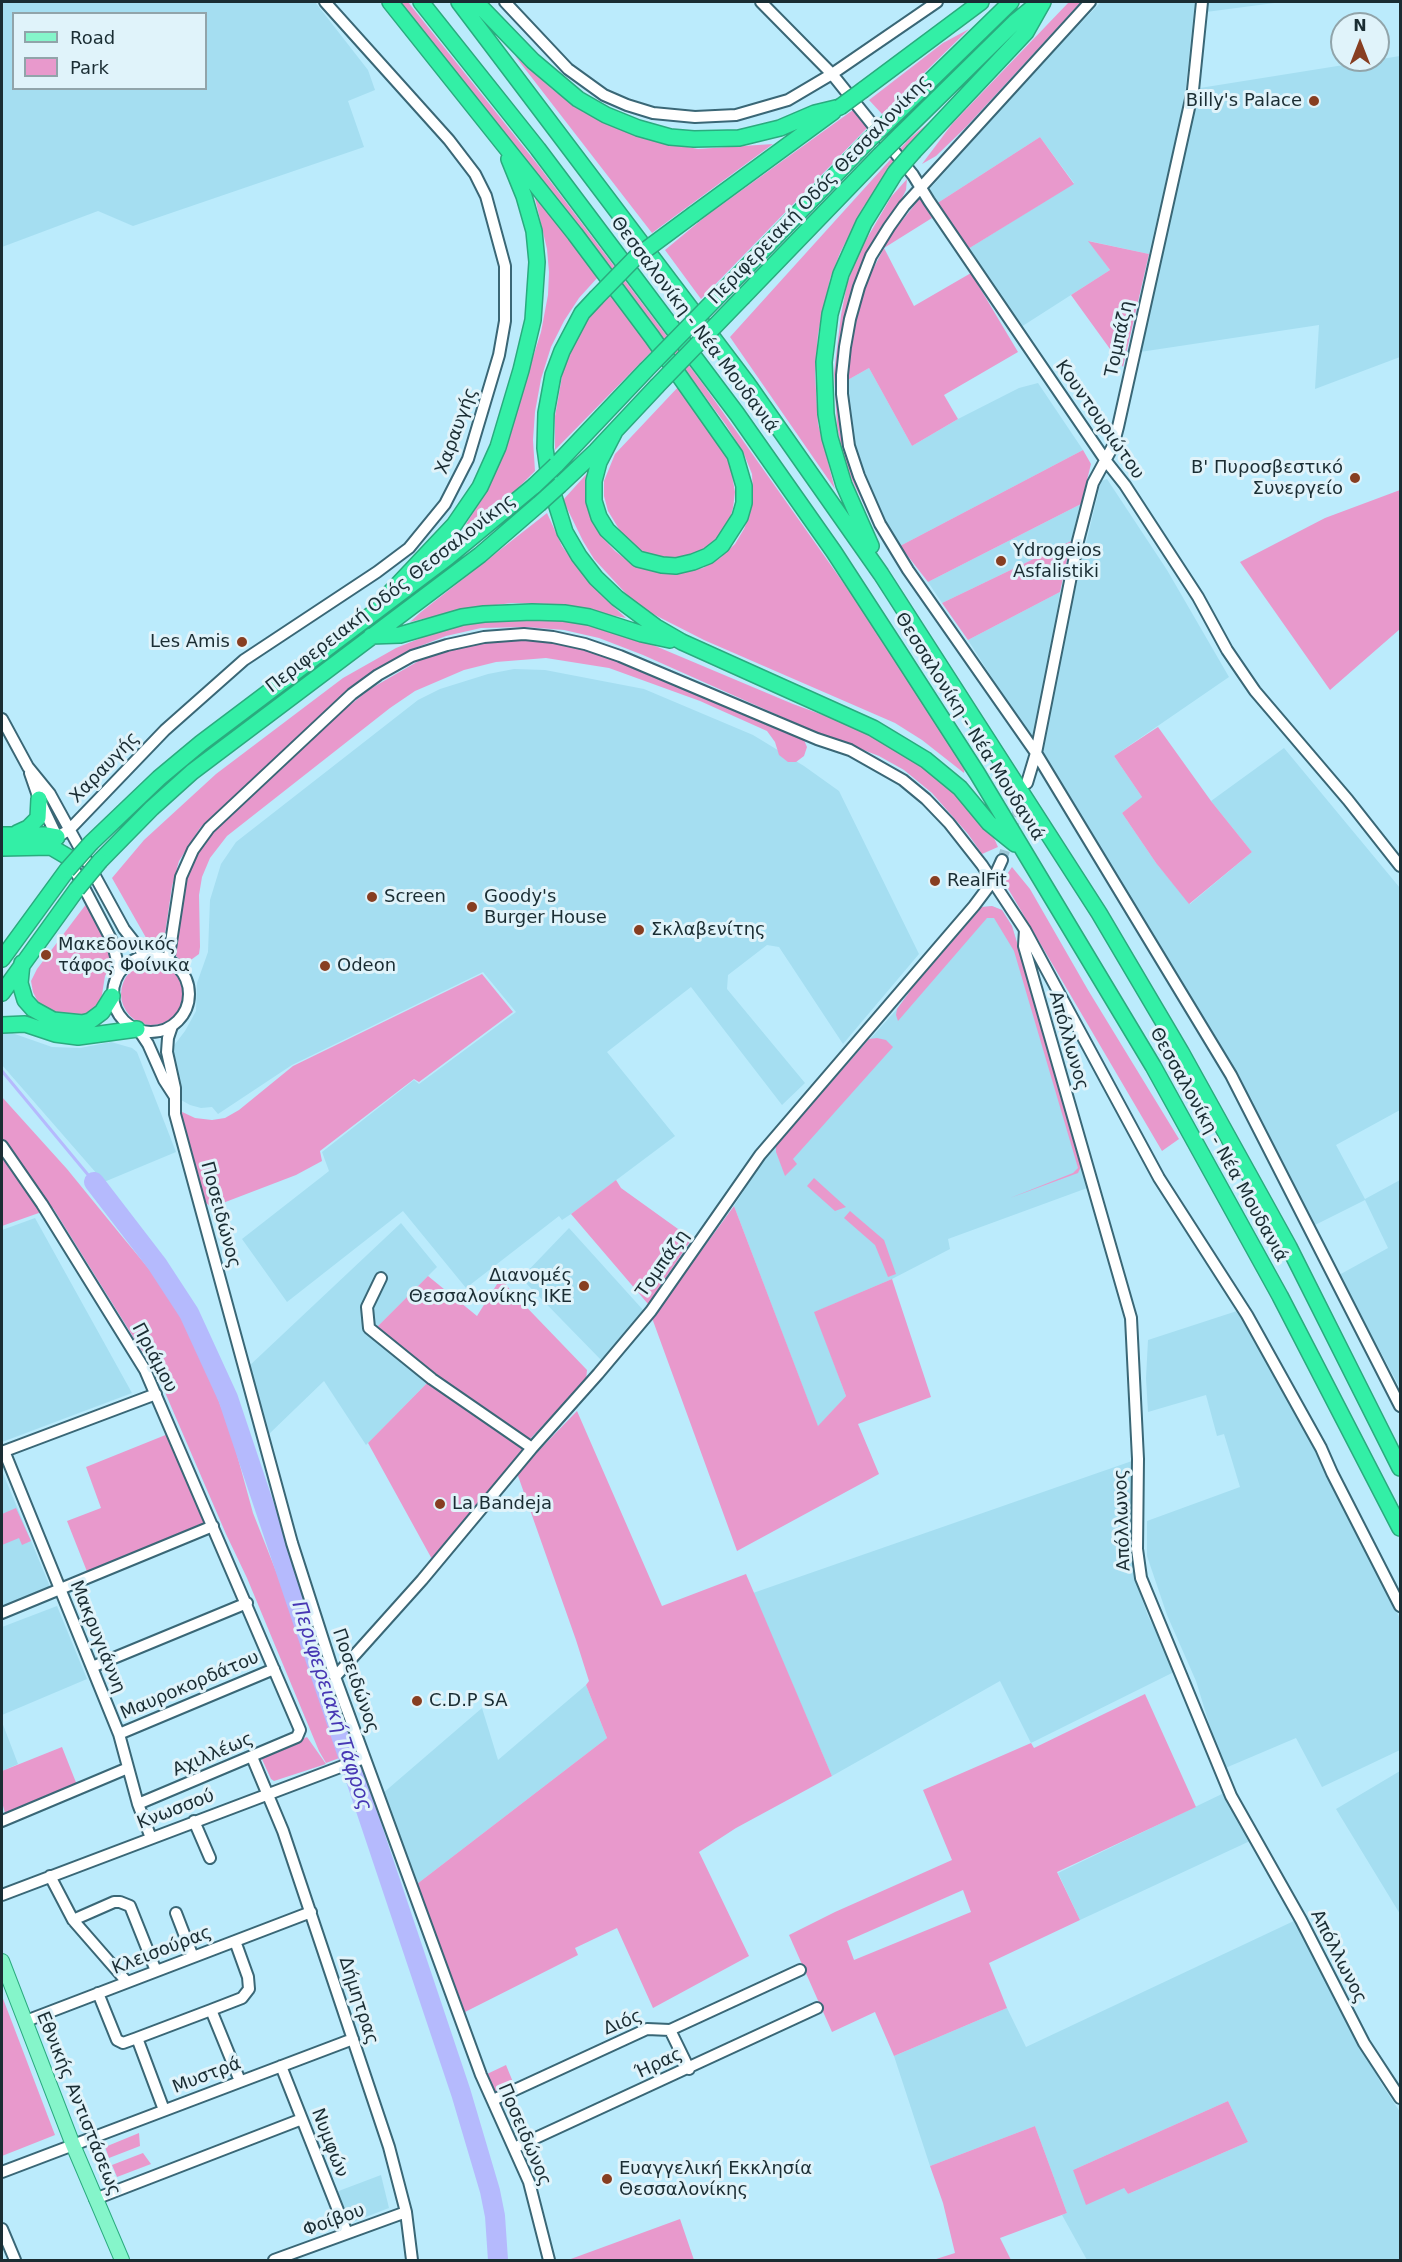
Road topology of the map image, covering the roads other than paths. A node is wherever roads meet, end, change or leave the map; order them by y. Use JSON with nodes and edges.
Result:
{"nodes":[{"id":1,"x":325,"y":2,"type":"edge"},
{"id":2,"x":390,"y":2,"type":"edge"},
{"id":3,"x":421,"y":2,"type":"edge"},
{"id":4,"x":459,"y":2,"type":"edge"},
{"id":5,"x":476,"y":2,"type":"edge"},
{"id":6,"x":505,"y":2,"type":"edge"},
{"id":7,"x":761,"y":2,"type":"edge"},
{"id":8,"x":937,"y":2,"type":"edge"},
{"id":9,"x":981,"y":2,"type":"edge"},
{"id":10,"x":1011,"y":2,"type":"edge"},
{"id":11,"x":1042,"y":2,"type":"edge"},
{"id":12,"x":1090,"y":2,"type":"edge"},
{"id":13,"x":1202,"y":2,"type":"edge"},
{"id":14,"x":832,"y":74,"type":"junction"},
{"id":15,"x":840,"y":107,"type":"junction"},
{"id":16,"x":503,"y":142,"type":"junction"},
{"id":17,"x":920,"y":188,"type":"junction"},
{"id":18,"x":615,"y":431,"type":"junction"},
{"id":19,"x":1106,"y":461,"type":"junction"},
{"id":20,"x":881,"y":574,"type":"junction"},
{"id":21,"x":371,"y":615,"type":"junction"},
{"id":22,"x":371,"y":636,"type":"junction"},
{"id":23,"x":682,"y":642,"type":"junction"},
{"id":24,"x":2,"y":719,"type":"edge"},
{"id":25,"x":1036,"y":753,"type":"junction"},
{"id":26,"x":28,"y":767,"type":"junction"},
{"id":27,"x":1027,"y":783,"type":"tunnel mouth"},
{"id":28,"x":39,"y":799,"type":"junction"},
{"id":29,"x":8,"y":834,"type":"edge"},
{"id":30,"x":57,"y":838,"type":"junction"},
{"id":31,"x":2,"y":848,"type":"edge"},
{"id":32,"x":1025,"y":853,"type":"junction"},
{"id":33,"x":1002,"y":860,"type":"tunnel mouth"},
{"id":34,"x":67,"y":863,"type":"junction"},
{"id":35,"x":1401,"y":866,"type":"edge"},
{"id":36,"x":992,"y":882,"type":"junction"},
{"id":37,"x":1025,"y":930,"type":"junction"},
{"id":38,"x":19,"y":935,"type":"junction"},
{"id":39,"x":2,"y":943,"type":"edge"},
{"id":40,"x":146,"y":957,"type":"junction"},
{"id":41,"x":2,"y":959,"type":"edge"},
{"id":42,"x":168,"y":962,"type":"junction"},
{"id":43,"x":22,"y":963,"type":"junction"},
{"id":44,"x":120,"y":972,"type":"junction"},
{"id":45,"x":2,"y":993,"type":"edge"},
{"id":46,"x":112,"y":996,"type":"junction"},
{"id":47,"x":2,"y":1025,"type":"edge"},
{"id":48,"x":172,"y":1026,"type":"junction"},
{"id":49,"x":138,"y":1029,"type":"junction"},
{"id":50,"x":175,"y":1097,"type":"junction"},
{"id":51,"x":2,"y":1146,"type":"edge"},
{"id":52,"x":381,"y":1278,"type":"dead end"},
{"id":53,"x":156,"y":1394,"type":"junction"},
{"id":54,"x":1401,"y":1406,"type":"edge"},
{"id":55,"x":532,"y":1448,"type":"junction"},
{"id":56,"x":3,"y":1451,"type":"edge"},
{"id":57,"x":1401,"y":1468,"type":"edge"},
{"id":58,"x":213,"y":1526,"type":"junction"},
{"id":59,"x":1401,"y":1528,"type":"edge"},
{"id":60,"x":61,"y":1590,"type":"junction"},
{"id":61,"x":247,"y":1603,"type":"junction"},
{"id":62,"x":1401,"y":1606,"type":"edge"},
{"id":63,"x":2,"y":1613,"type":"edge"},
{"id":64,"x":92,"y":1667,"type":"junction"},
{"id":65,"x":274,"y":1670,"type":"junction"},
{"id":66,"x":335,"y":1677,"type":"junction"},
{"id":67,"x":119,"y":1734,"type":"junction"},
{"id":68,"x":300,"y":1734,"type":"joint"},
{"id":69,"x":252,"y":1757,"type":"junction"},
{"id":70,"x":361,"y":1759,"type":"junction"},
{"id":71,"x":128,"y":1768,"type":"junction"},
{"id":72,"x":268,"y":1792,"type":"junction"},
{"id":73,"x":138,"y":1804,"type":"junction"},
{"id":74,"x":2,"y":1821,"type":"edge"},
{"id":75,"x":194,"y":1821,"type":"junction"},
{"id":76,"x":151,"y":1838,"type":"junction"},
{"id":77,"x":210,"y":1858,"type":"dead end"},
{"id":78,"x":50,"y":1876,"type":"junction"},
{"id":79,"x":2,"y":1895,"type":"edge"},
{"id":80,"x":311,"y":1912,"type":"junction"},
{"id":81,"x":176,"y":1913,"type":"dead end"},
{"id":82,"x":73,"y":1920,"type":"junction"},
{"id":83,"x":235,"y":1941,"type":"junction"},
{"id":84,"x":193,"y":1957,"type":"junction"},
{"id":85,"x":2,"y":1961,"type":"edge"},
{"id":86,"x":800,"y":1970,"type":"dead end"},
{"id":87,"x":156,"y":1971,"type":"junction"},
{"id":88,"x":127,"y":1982,"type":"junction"},
{"id":89,"x":98,"y":1994,"type":"junction"},
{"id":90,"x":817,"y":2008,"type":"dead end"},
{"id":91,"x":211,"y":2010,"type":"junction"},
{"id":92,"x":26,"y":2021,"type":"junction"},
{"id":93,"x":670,"y":2030,"type":"junction"},
{"id":94,"x":137,"y":2038,"type":"junction"},
{"id":95,"x":353,"y":2038,"type":"junction"},
{"id":96,"x":281,"y":2066,"type":"junction"},
{"id":97,"x":688,"y":2068,"type":"junction"},
{"id":98,"x":240,"y":2081,"type":"junction"},
{"id":99,"x":1401,"y":2098,"type":"edge"},
{"id":100,"x":493,"y":2100,"type":"junction"},
{"id":101,"x":165,"y":2110,"type":"junction"},
{"id":102,"x":302,"y":2119,"type":"junction"},
{"id":103,"x":73,"y":2145,"type":"junction"},
{"id":104,"x":514,"y":2148,"type":"junction"},
{"id":105,"x":2,"y":2172,"type":"edge"},
{"id":106,"x":95,"y":2199,"type":"junction"},
{"id":107,"x":406,"y":2212,"type":"junction"},
{"id":108,"x":2,"y":2229,"type":"edge"},
{"id":109,"x":347,"y":2233,"type":"junction"},
{"id":110,"x":15,"y":2260,"type":"edge"},
{"id":111,"x":122,"y":2260,"type":"edge"},
{"id":112,"x":274,"y":2260,"type":"edge"},
{"id":113,"x":412,"y":2260,"type":"edge"},
{"id":114,"x":549,"y":2260,"type":"edge"}],
"edges":[{"from":1,"to":30,"type":"street","name":"Χαραυγής"},
{"from":2,"to":16,"type":"highway"},
{"from":3,"to":32,"type":"highway","name":"Θεσσαλονίκη - Νέα Μουδανιά"},
{"from":4,"to":20,"type":"highway","name":"Θεσσαλονίκη - Νέα Μουδανιά"},
{"from":5,"to":15,"type":"highway"},
{"from":6,"to":14,"type":"street"},
{"from":7,"to":14,"type":"street","name":"Κουντουριώτου"},
{"from":8,"to":14,"type":"street"},
{"from":9,"to":15,"type":"highway","bridge":true},
{"from":10,"to":21,"type":"highway","name":"Περιφερειακή Οδός Θεσσαλονίκης","bridge":true},
{"from":11,"to":18,"type":"highway","name":"Περιφερειακή Οδός Θεσσαλονίκης","bridge":true},
{"from":11,"to":20,"type":"highway","bridge":true},
{"from":12,"to":17,"type":"street"},
{"from":13,"to":19,"type":"street","name":"Τομπάζη"},
{"from":14,"to":17,"type":"street","name":"Κουντουριώτου"},
{"from":15,"to":23,"type":"highway","bridge":true},
{"from":16,"to":18,"type":"highway"},
{"from":16,"to":21,"type":"highway"},
{"from":17,"to":19,"type":"street","name":"Κουντουριώτου"},
{"from":17,"to":25,"type":"street"},
{"from":18,"to":22,"type":"highway","name":"Περιφερειακή Οδός Θεσσαλονίκης","bridge":true},
{"from":19,"to":25,"type":"street","name":"Τομπάζη"},
{"from":19,"to":35,"type":"street","name":"Κουντουριώτου"},
{"from":20,"to":57,"type":"highway","name":"Θεσσαλονίκη - Νέα Μουδανιά"},
{"from":21,"to":34,"type":"highway","name":"Περιφερειακή Οδός Θεσσαλονίκης","bridge":true},
{"from":22,"to":23,"type":"highway"},
{"from":22,"to":43,"type":"highway","name":"Περιφερειακή Οδός Θεσσαλονίκης","bridge":true},
{"from":23,"to":32,"type":"highway"},
{"from":24,"to":26,"type":"street"},
{"from":25,"to":27,"type":"street","name":"Τομπάζη"},
{"from":25,"to":54,"type":"street"},
{"from":26,"to":28,"type":"street"},
{"from":26,"to":30,"type":"street"},
{"from":28,"to":29,"type":"highway"},
{"from":28,"to":30,"type":"street"},
{"from":29,"to":30,"type":"highway"},
{"from":30,"to":31,"type":"highway"},
{"from":30,"to":34,"type":"highway"},
{"from":30,"to":40,"type":"street"},
{"from":32,"to":59,"type":"highway","name":"Θεσσαλονίκη - Νέα Μουδανιά"},
{"from":33,"to":36,"type":"street","name":"Τομπάζη"},
{"from":34,"to":38,"type":"highway","name":"Περιφερειακή Οδός Θεσσαλονίκης"},
{"from":34,"to":44,"type":"street"},
{"from":36,"to":37,"type":"street"},
{"from":36,"to":42,"type":"street"},
{"from":36,"to":55,"type":"street","name":"Τομπάζη"},
{"from":37,"to":62,"type":"street"},
{"from":37,"to":99,"type":"street","name":"Απόλλωνος"},
{"from":38,"to":39,"type":"highway"},
{"from":38,"to":41,"type":"highway","name":"Περιφερειακή Οδός Θεσσαλονίκης"},
{"from":40,"to":42,"type":"street"},
{"from":40,"to":44,"type":"street"},
{"from":42,"to":48,"type":"street"},
{"from":43,"to":45,"type":"highway","name":"Περιφερειακή Οδός Θεσσαλονίκης"},
{"from":43,"to":46,"type":"highway"},
{"from":44,"to":46,"type":"street"},
{"from":46,"to":49,"type":"street"},
{"from":47,"to":49,"type":"highway"},
{"from":48,"to":49,"type":"street"},
{"from":48,"to":50,"type":"street","name":"Ποσειδώνος"},
{"from":49,"to":50,"type":"street"},
{"from":50,"to":66,"type":"street","name":"Ποσειδώνος"},
{"from":51,"to":53,"type":"street","name":"Πριάμου"},
{"from":52,"to":55,"type":"street"},
{"from":53,"to":56,"type":"street"},
{"from":53,"to":58,"type":"street","name":"Πριάμου"},
{"from":55,"to":66,"type":"street","name":"Τομπάζη"},
{"from":56,"to":60,"type":"street","name":"Μακρυγιάννη"},
{"from":58,"to":60,"type":"street"},
{"from":58,"to":61,"type":"street","name":"Πριάμου"},
{"from":60,"to":63,"type":"street"},
{"from":60,"to":64,"type":"street","name":"Μακρυγιάννη"},
{"from":61,"to":64,"type":"street"},
{"from":61,"to":65,"type":"street","name":"Πριάμου"},
{"from":64,"to":67,"type":"street","name":"Μακρυγιάννη"},
{"from":65,"to":67,"type":"street","name":"Μαυροκορδάτου"},
{"from":65,"to":68,"type":"street","name":"Πριάμου"},
{"from":66,"to":70,"type":"street","name":"Ποσειδώνος"},
{"from":67,"to":71,"type":"street","name":"Μακρυγιάννη"},
{"from":68,"to":69,"type":"street","name":"Αχιλλέως"},
{"from":69,"to":72,"type":"street","name":"Δήμητρας"},
{"from":69,"to":73,"type":"street","name":"Αχιλλέως"},
{"from":70,"to":72,"type":"street","name":"Κνωσσού"},
{"from":70,"to":100,"type":"street","name":"Ποσειδώνος"},
{"from":71,"to":73,"type":"street","name":"Μακρυγιάννη"},
{"from":71,"to":74,"type":"street"},
{"from":72,"to":75,"type":"street","name":"Κνωσσού"},
{"from":72,"to":80,"type":"street","name":"Δήμητρας"},
{"from":73,"to":76,"type":"street","name":"Μακρυγιάννη"},
{"from":75,"to":76,"type":"street","name":"Κνωσσού"},
{"from":75,"to":77,"type":"street"},
{"from":76,"to":78,"type":"street","name":"Κνωσσού"},
{"from":78,"to":79,"type":"street","name":"Κνωσσού"},
{"from":78,"to":82,"type":"street"},
{"from":80,"to":83,"type":"street","name":"Κλεισούρας"},
{"from":80,"to":95,"type":"street","name":"Δήμητρας"},
{"from":81,"to":84,"type":"street"},
{"from":82,"to":87,"type":"street"},
{"from":82,"to":88,"type":"street"},
{"from":83,"to":84,"type":"street","name":"Κλεισούρας"},
{"from":83,"to":91,"type":"street"},
{"from":84,"to":87,"type":"street","name":"Κλεισούρας"},
{"from":85,"to":92,"type":"main road","name":"Εθνικής Αντιστάσεως"},
{"from":86,"to":93,"type":"street","name":"Διός"},
{"from":87,"to":88,"type":"street","name":"Κλεισούρας"},
{"from":88,"to":89,"type":"street","name":"Κλεισούρας"},
{"from":89,"to":92,"type":"street","name":"Κλεισούρας"},
{"from":89,"to":94,"type":"street"},
{"from":90,"to":97,"type":"street","name":"Ήρας"},
{"from":91,"to":94,"type":"street"},
{"from":91,"to":98,"type":"street"},
{"from":92,"to":103,"type":"main road","name":"Εθνικής Αντιστάσεως"},
{"from":93,"to":97,"type":"street"},
{"from":93,"to":100,"type":"street","name":"Διός"},
{"from":94,"to":101,"type":"street"},
{"from":95,"to":96,"type":"street","name":"Μυστρά"},
{"from":95,"to":107,"type":"street","name":"Δήμητρας"},
{"from":96,"to":98,"type":"street","name":"Μυστρά"},
{"from":96,"to":102,"type":"street","name":"Νυμφών"},
{"from":97,"to":104,"type":"street","name":"Ήρας"},
{"from":98,"to":101,"type":"street","name":"Μυστρά"},
{"from":100,"to":104,"type":"street","name":"Ποσειδώνος"},
{"from":101,"to":103,"type":"street","name":"Μυστρά"},
{"from":102,"to":106,"type":"street"},
{"from":102,"to":109,"type":"street","name":"Νυμφών"},
{"from":103,"to":105,"type":"street","name":"Μυστρά"},
{"from":103,"to":106,"type":"main road","name":"Εθνικής Αντιστάσεως"},
{"from":104,"to":114,"type":"street","name":"Ποσειδώνος"},
{"from":106,"to":111,"type":"main road","name":"Εθνικής Αντιστάσεως"},
{"from":107,"to":109,"type":"street","name":"Φοίβου"},
{"from":107,"to":113,"type":"street","name":"Δήμητρας"},
{"from":108,"to":110,"type":"street"},
{"from":109,"to":112,"type":"street","name":"Φοίβου"}]}
